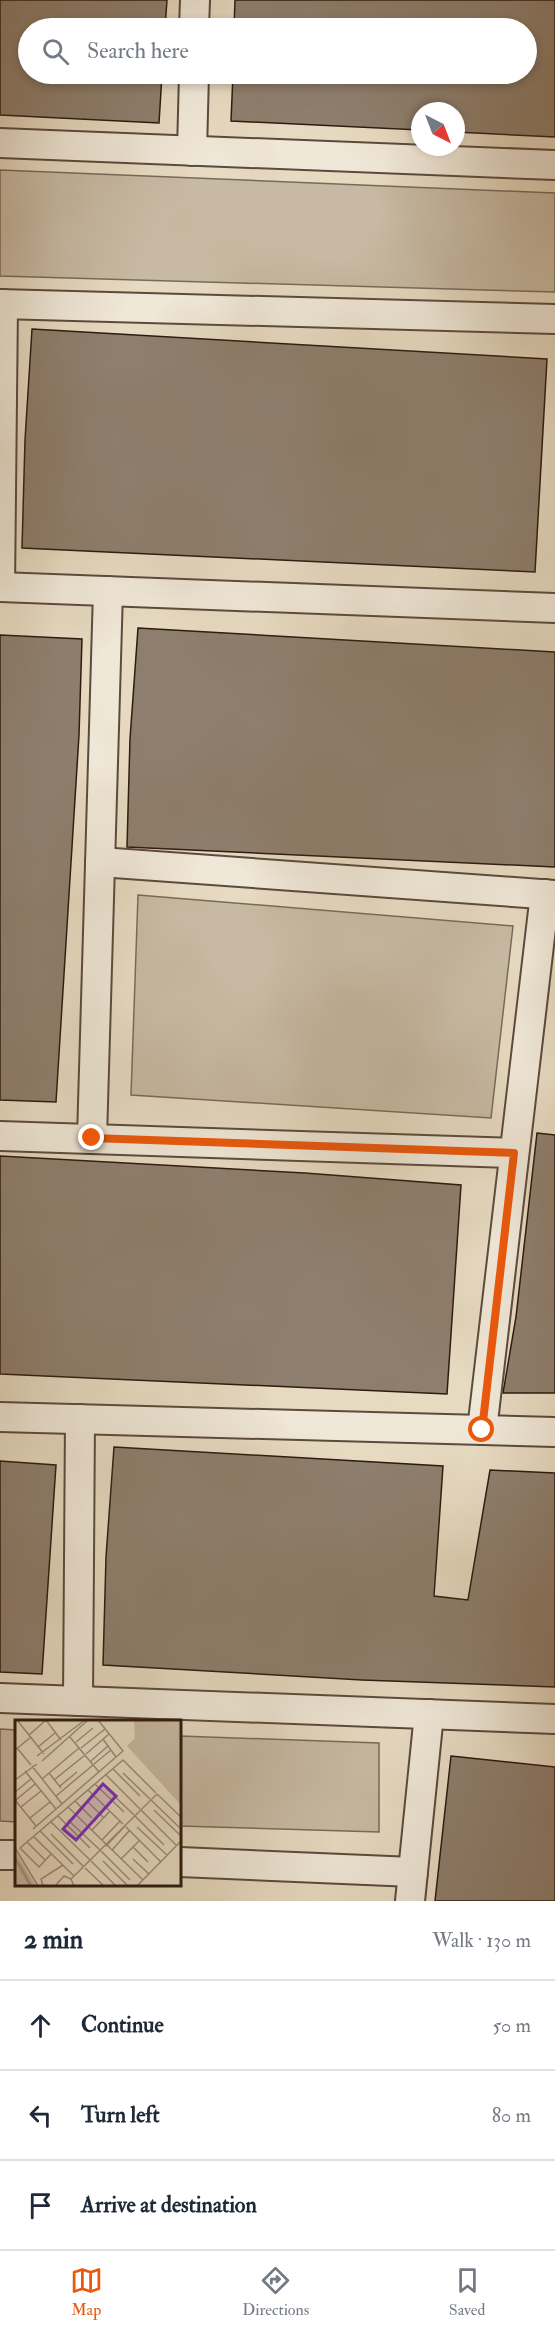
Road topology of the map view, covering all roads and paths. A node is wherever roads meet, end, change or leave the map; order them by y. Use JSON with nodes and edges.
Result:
{"nodes":[{"id":1,"x":195,"y":0,"type":"edge"},
{"id":2,"x":194,"y":18,"type":"edge"},
{"id":3,"x":194,"y":84,"type":"edge"},
{"id":4,"x":0,"y":143,"type":"edge"},
{"id":5,"x":192,"y":151,"type":"junction"},
{"id":6,"x":555,"y":165,"type":"edge"},
{"id":7,"x":2,"y":304,"type":"edge"},
{"id":8,"x":555,"y":319,"type":"edge"},
{"id":9,"x":0,"y":587,"type":"edge"},
{"id":10,"x":108,"y":591,"type":"junction"},
{"id":11,"x":555,"y":608,"type":"edge"},
{"id":12,"x":100,"y":862,"type":"junction"},
{"id":13,"x":550,"y":894,"type":"edge"},
{"id":14,"x":0,"y":1136,"type":"edge"},
{"id":15,"x":92,"y":1138,"type":"junction"},
{"id":16,"x":514,"y":1153,"type":"junction"},
{"id":17,"x":0,"y":1417,"type":"edge"},
{"id":18,"x":80,"y":1419,"type":"junction"},
{"id":19,"x":482,"y":1430,"type":"junction"},
{"id":20,"x":555,"y":1432,"type":"edge"},
{"id":21,"x":0,"y":1698,"type":"edge"},
{"id":22,"x":78,"y":1701,"type":"junction"},
{"id":23,"x":429,"y":1714,"type":"junction"},
{"id":24,"x":555,"y":1719,"type":"edge"},
{"id":25,"x":182,"y":1862,"type":"edge"},
{"id":26,"x":413,"y":1872,"type":"junction"},
{"id":27,"x":410,"y":1901,"type":"edge"}],
"edges":[{"from":1,"to":2,"type":"street"},
{"from":3,"to":5,"type":"street"},
{"from":4,"to":5,"type":"street"},
{"from":5,"to":6,"type":"street"},
{"from":7,"to":8,"type":"street"},
{"from":7,"to":9,"type":"street"},
{"from":9,"to":10,"type":"street"},
{"from":10,"to":11,"type":"street"},
{"from":10,"to":12,"type":"street"},
{"from":12,"to":13,"type":"street"},
{"from":12,"to":15,"type":"street"},
{"from":13,"to":16,"type":"street"},
{"from":14,"to":15,"type":"street"},
{"from":15,"to":16,"type":"street"},
{"from":16,"to":19,"type":"street"},
{"from":17,"to":18,"type":"street"},
{"from":18,"to":19,"type":"street"},
{"from":18,"to":22,"type":"street"},
{"from":19,"to":20,"type":"street"},
{"from":21,"to":22,"type":"street"},
{"from":22,"to":23,"type":"street"},
{"from":23,"to":24,"type":"street"},
{"from":23,"to":26,"type":"street"},
{"from":25,"to":26,"type":"street"},
{"from":26,"to":27,"type":"street"}]}
